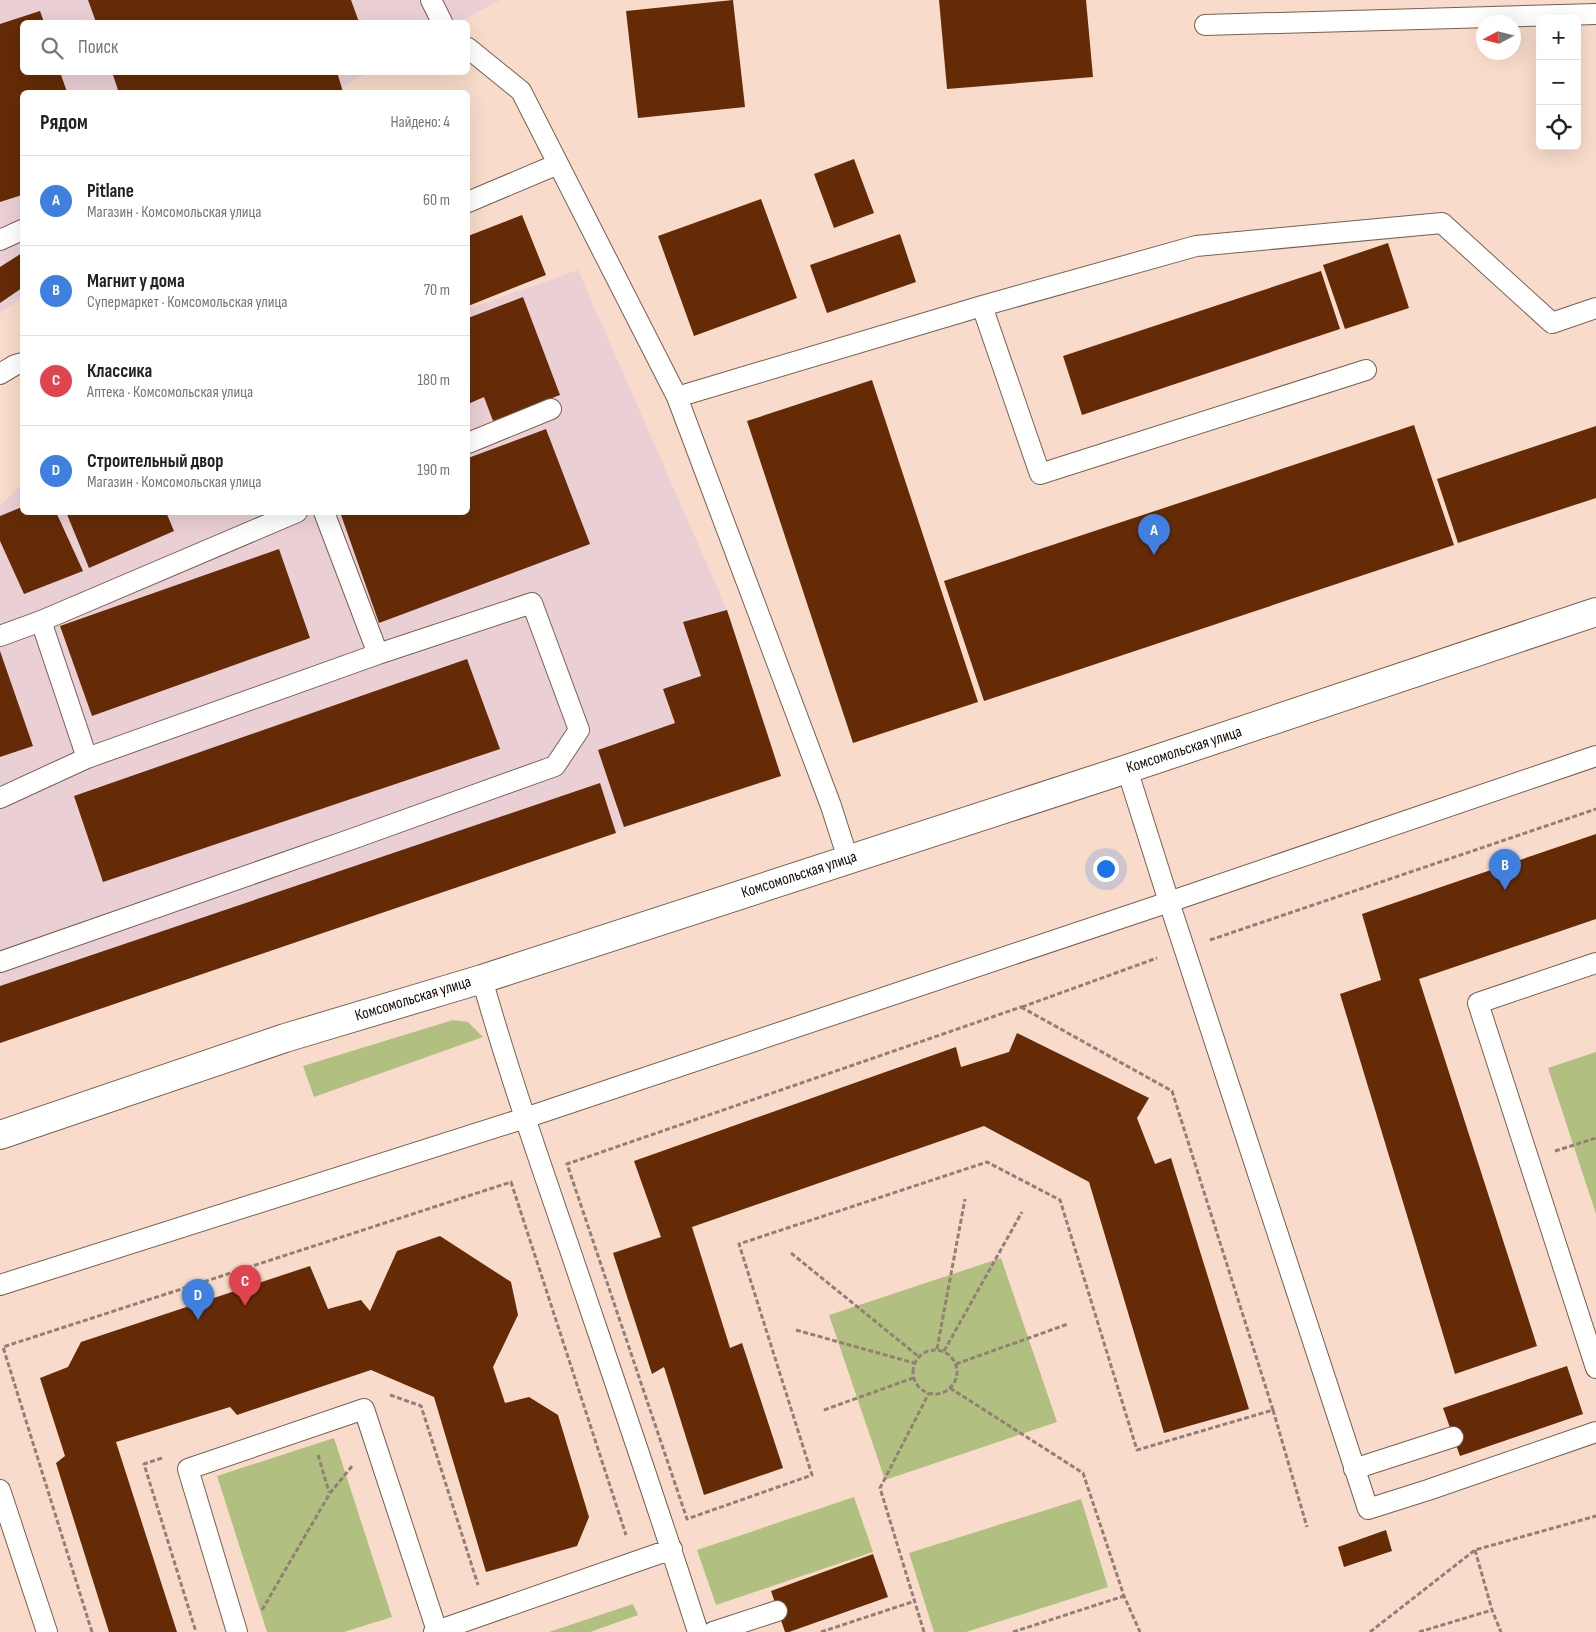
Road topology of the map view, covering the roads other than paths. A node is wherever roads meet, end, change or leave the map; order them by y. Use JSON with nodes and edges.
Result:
{"nodes":[{"id":1,"x":431,"y":0,"type":"edge"},
{"id":2,"x":1596,"y":14,"type":"edge"},
{"id":3,"x":441,"y":20,"type":"edge"},
{"id":4,"x":1205,"y":25,"type":"dead end"},
{"id":5,"x":470,"y":50,"type":"edge"},
{"id":6,"x":558,"y":164,"type":"junction"},
{"id":7,"x":470,"y":201,"type":"edge"},
{"id":8,"x":20,"y":231,"type":"edge"},
{"id":9,"x":0,"y":240,"type":"edge"},
{"id":10,"x":982,"y":306,"type":"junction"},
{"id":11,"x":1596,"y":308,"type":"edge"},
{"id":12,"x":20,"y":364,"type":"edge"},
{"id":13,"x":1366,"y":370,"type":"dead end"},
{"id":14,"x":0,"y":374,"type":"edge"},
{"id":15,"x":677,"y":397,"type":"junction"},
{"id":16,"x":551,"y":409,"type":"dead end"},
{"id":17,"x":470,"y":442,"type":"edge"},
{"id":18,"x":290,"y":515,"type":"edge"},
{"id":19,"x":325,"y":515,"type":"edge"},
{"id":20,"x":1596,"y":612,"type":"edge"},
{"id":21,"x":40,"y":621,"type":"junction"},
{"id":22,"x":0,"y":636,"type":"edge"},
{"id":23,"x":378,"y":654,"type":"junction"},
{"id":24,"x":1596,"y":756,"type":"edge"},
{"id":25,"x":87,"y":758,"type":"junction"},
{"id":26,"x":1127,"y":769,"type":"junction"},
{"id":27,"x":0,"y":798,"type":"edge"},
{"id":28,"x":848,"y":859,"type":"junction"},
{"id":29,"x":1169,"y":902,"type":"junction"},
{"id":30,"x":0,"y":962,"type":"edge"},
{"id":31,"x":1596,"y":963,"type":"edge"},
{"id":32,"x":482,"y":978,"type":"junction"},
{"id":33,"x":525,"y":1118,"type":"junction"},
{"id":34,"x":0,"y":1136,"type":"edge"},
{"id":35,"x":0,"y":1284,"type":"edge"},
{"id":36,"x":1596,"y":1368,"type":"edge"},
{"id":37,"x":1596,"y":1432,"type":"edge"},
{"id":38,"x":1453,"y":1437,"type":"dead end"},
{"id":39,"x":1354,"y":1469,"type":"junction"},
{"id":40,"x":0,"y":1490,"type":"edge"},
{"id":41,"x":672,"y":1549,"type":"junction"},
{"id":42,"x":777,"y":1611,"type":"dead end"},
{"id":43,"x":47,"y":1632,"type":"edge"},
{"id":44,"x":237,"y":1632,"type":"edge"},
{"id":45,"x":435,"y":1632,"type":"edge"},
{"id":46,"x":698,"y":1632,"type":"edge"},
{"id":47,"x":713,"y":1632,"type":"edge"}],
"edges":[{"from":1,"to":3,"type":"lane"},
{"from":2,"to":4,"type":"lane"},
{"from":5,"to":6,"type":"lane"},
{"from":6,"to":7,"type":"lane"},
{"from":6,"to":15,"type":"lane"},
{"from":8,"to":9,"type":"lane"},
{"from":10,"to":11,"type":"lane"},
{"from":10,"to":13,"type":"lane"},
{"from":10,"to":15,"type":"lane"},
{"from":12,"to":14,"type":"lane"},
{"from":15,"to":28,"type":"lane"},
{"from":16,"to":17,"type":"lane"},
{"from":18,"to":21,"type":"lane"},
{"from":19,"to":23,"type":"lane"},
{"from":20,"to":26,"type":"main road","name":"Комсомольская улица"},
{"from":21,"to":22,"type":"lane"},
{"from":21,"to":25,"type":"lane"},
{"from":23,"to":25,"type":"lane"},
{"from":23,"to":30,"type":"lane"},
{"from":24,"to":29,"type":"lane"},
{"from":25,"to":27,"type":"lane"},
{"from":26,"to":28,"type":"main road","name":"Комсомольская улица"},
{"from":26,"to":29,"type":"lane"},
{"from":28,"to":32,"type":"main road","name":"Комсомольская улица"},
{"from":29,"to":33,"type":"lane"},
{"from":29,"to":39,"type":"lane"},
{"from":31,"to":36,"type":"lane"},
{"from":32,"to":33,"type":"lane"},
{"from":32,"to":34,"type":"main road","name":"Комсомольская улица"},
{"from":33,"to":35,"type":"lane"},
{"from":33,"to":41,"type":"lane"},
{"from":37,"to":39,"type":"lane"},
{"from":38,"to":39,"type":"lane"},
{"from":40,"to":43,"type":"lane"},
{"from":41,"to":45,"type":"lane"},
{"from":41,"to":46,"type":"lane"},
{"from":42,"to":47,"type":"lane"},
{"from":44,"to":45,"type":"lane"}]}
